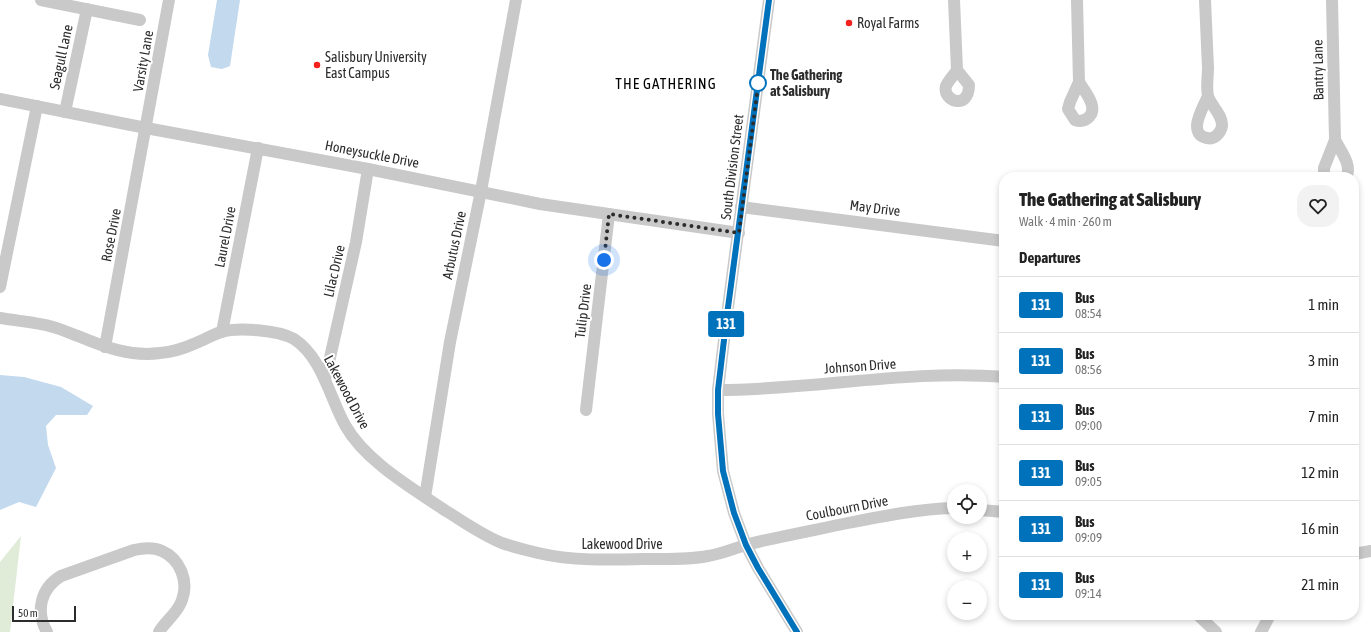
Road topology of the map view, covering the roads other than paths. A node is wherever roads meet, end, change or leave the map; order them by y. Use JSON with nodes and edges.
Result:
{"nodes":[{"id":1,"x":41,"y":0,"type":"edge"},
{"id":2,"x":169,"y":0,"type":"edge"},
{"id":3,"x":516,"y":0,"type":"edge"},
{"id":4,"x":769,"y":0,"type":"edge"},
{"id":5,"x":954,"y":0,"type":"edge"},
{"id":6,"x":1077,"y":0,"type":"edge"},
{"id":7,"x":1206,"y":0,"type":"edge"},
{"id":8,"x":1332,"y":0,"type":"edge"},
{"id":9,"x":87,"y":9,"type":"junction"},
{"id":10,"x":140,"y":20,"type":"dead end"},
{"id":11,"x":957,"y":70,"type":"dead end"},
{"id":12,"x":1079,"y":82,"type":"dead end"},
{"id":13,"x":1208,"y":96,"type":"dead end"},
{"id":14,"x":0,"y":99,"type":"edge"},
{"id":15,"x":37,"y":106,"type":"junction"},
{"id":16,"x":65,"y":112,"type":"junction"},
{"id":17,"x":146,"y":128,"type":"junction"},
{"id":18,"x":1335,"y":140,"type":"junction"},
{"id":19,"x":258,"y":148,"type":"junction"},
{"id":20,"x":368,"y":168,"type":"junction"},
{"id":21,"x":1324,"y":172,"type":"edge"},
{"id":22,"x":1348,"y":172,"type":"edge"},
{"id":23,"x":481,"y":191,"type":"junction"},
{"id":24,"x":741,"y":207,"type":"junction"},
{"id":25,"x":609,"y":214,"type":"junction"},
{"id":26,"x":739,"y":233,"type":"junction"},
{"id":27,"x":999,"y":240,"type":"edge"},
{"id":28,"x":0,"y":287,"type":"edge"},
{"id":29,"x":0,"y":318,"type":"edge"},
{"id":30,"x":222,"y":332,"type":"junction"},
{"id":31,"x":105,"y":347,"type":"junction"},
{"id":32,"x":999,"y":377,"type":"edge"},
{"id":33,"x":325,"y":380,"type":"junction"},
{"id":34,"x":718,"y":390,"type":"junction"},
{"id":35,"x":586,"y":410,"type":"dead end"},
{"id":36,"x":425,"y":497,"type":"junction"},
{"id":37,"x":947,"y":508,"type":"edge"},
{"id":38,"x":987,"y":511,"type":"edge"},
{"id":39,"x":999,"y":512,"type":"edge"},
{"id":40,"x":746,"y":545,"type":"junction"},
{"id":41,"x":1371,"y":551,"type":"edge"},
{"id":42,"x":1359,"y":553,"type":"edge"},
{"id":43,"x":1203,"y":620,"type":"edge"},
{"id":44,"x":1267,"y":620,"type":"edge"},
{"id":45,"x":47,"y":632,"type":"edge"},
{"id":46,"x":159,"y":632,"type":"edge"},
{"id":47,"x":797,"y":632,"type":"edge"},
{"id":48,"x":1216,"y":632,"type":"edge"},
{"id":49,"x":1261,"y":632,"type":"edge"}],
"edges":[{"from":1,"to":9,"type":"street","name":"Seagull Lane"},
{"from":2,"to":17,"type":"street","name":"Varsity Lane"},
{"from":3,"to":23,"type":"street","name":"Arbutus Drive"},
{"from":4,"to":24,"type":"street","name":"South Division Street"},
{"from":5,"to":11,"type":"street"},
{"from":6,"to":12,"type":"street"},
{"from":7,"to":13,"type":"street"},
{"from":8,"to":18,"type":"street","name":"Bantry Lane"},
{"from":9,"to":10,"type":"street","name":"Seagull Lane"},
{"from":9,"to":16,"type":"street","name":"Seagull Lane"},
{"from":14,"to":15,"type":"street","name":"Honeysuckle Drive"},
{"from":15,"to":16,"type":"street","name":"Honeysuckle Drive"},
{"from":15,"to":28,"type":"street"},
{"from":16,"to":17,"type":"street","name":"Honeysuckle Drive"},
{"from":17,"to":19,"type":"street","name":"Honeysuckle Drive"},
{"from":17,"to":31,"type":"street","name":"Rose Drive"},
{"from":18,"to":21,"type":"street","name":"Bantry Lane"},
{"from":18,"to":22,"type":"street","name":"Bantry Lane"},
{"from":19,"to":20,"type":"street","name":"Honeysuckle Drive"},
{"from":19,"to":30,"type":"street","name":"Laurel Drive"},
{"from":20,"to":23,"type":"street","name":"Honeysuckle Drive"},
{"from":20,"to":33,"type":"street","name":"Lilac Drive"},
{"from":23,"to":25,"type":"street","name":"Honeysuckle Drive"},
{"from":23,"to":36,"type":"street","name":"Arbutus Drive"},
{"from":24,"to":26,"type":"street","name":"South Division Street"},
{"from":24,"to":27,"type":"street","name":"May Drive"},
{"from":25,"to":26,"type":"street","name":"Honeysuckle Drive"},
{"from":25,"to":35,"type":"street","name":"Tulip Drive"},
{"from":26,"to":34,"type":"street","name":"South Division Street"},
{"from":29,"to":31,"type":"street","name":"Lakewood Drive"},
{"from":30,"to":31,"type":"street","name":"Lakewood Drive"},
{"from":30,"to":33,"type":"street","name":"Lakewood Drive"},
{"from":32,"to":34,"type":"street","name":"Johnson Drive"},
{"from":33,"to":36,"type":"street","name":"Lakewood Drive"},
{"from":34,"to":40,"type":"street","name":"South Division Street"},
{"from":36,"to":40,"type":"street","name":"Lakewood Drive"},
{"from":37,"to":40,"type":"street","name":"Coulbourn Drive"},
{"from":38,"to":39,"type":"street"},
{"from":40,"to":47,"type":"street","name":"South Division Street"},
{"from":41,"to":42,"type":"street"},
{"from":43,"to":48,"type":"street"},
{"from":44,"to":49,"type":"street"},
{"from":45,"to":46,"type":"street"}]}
